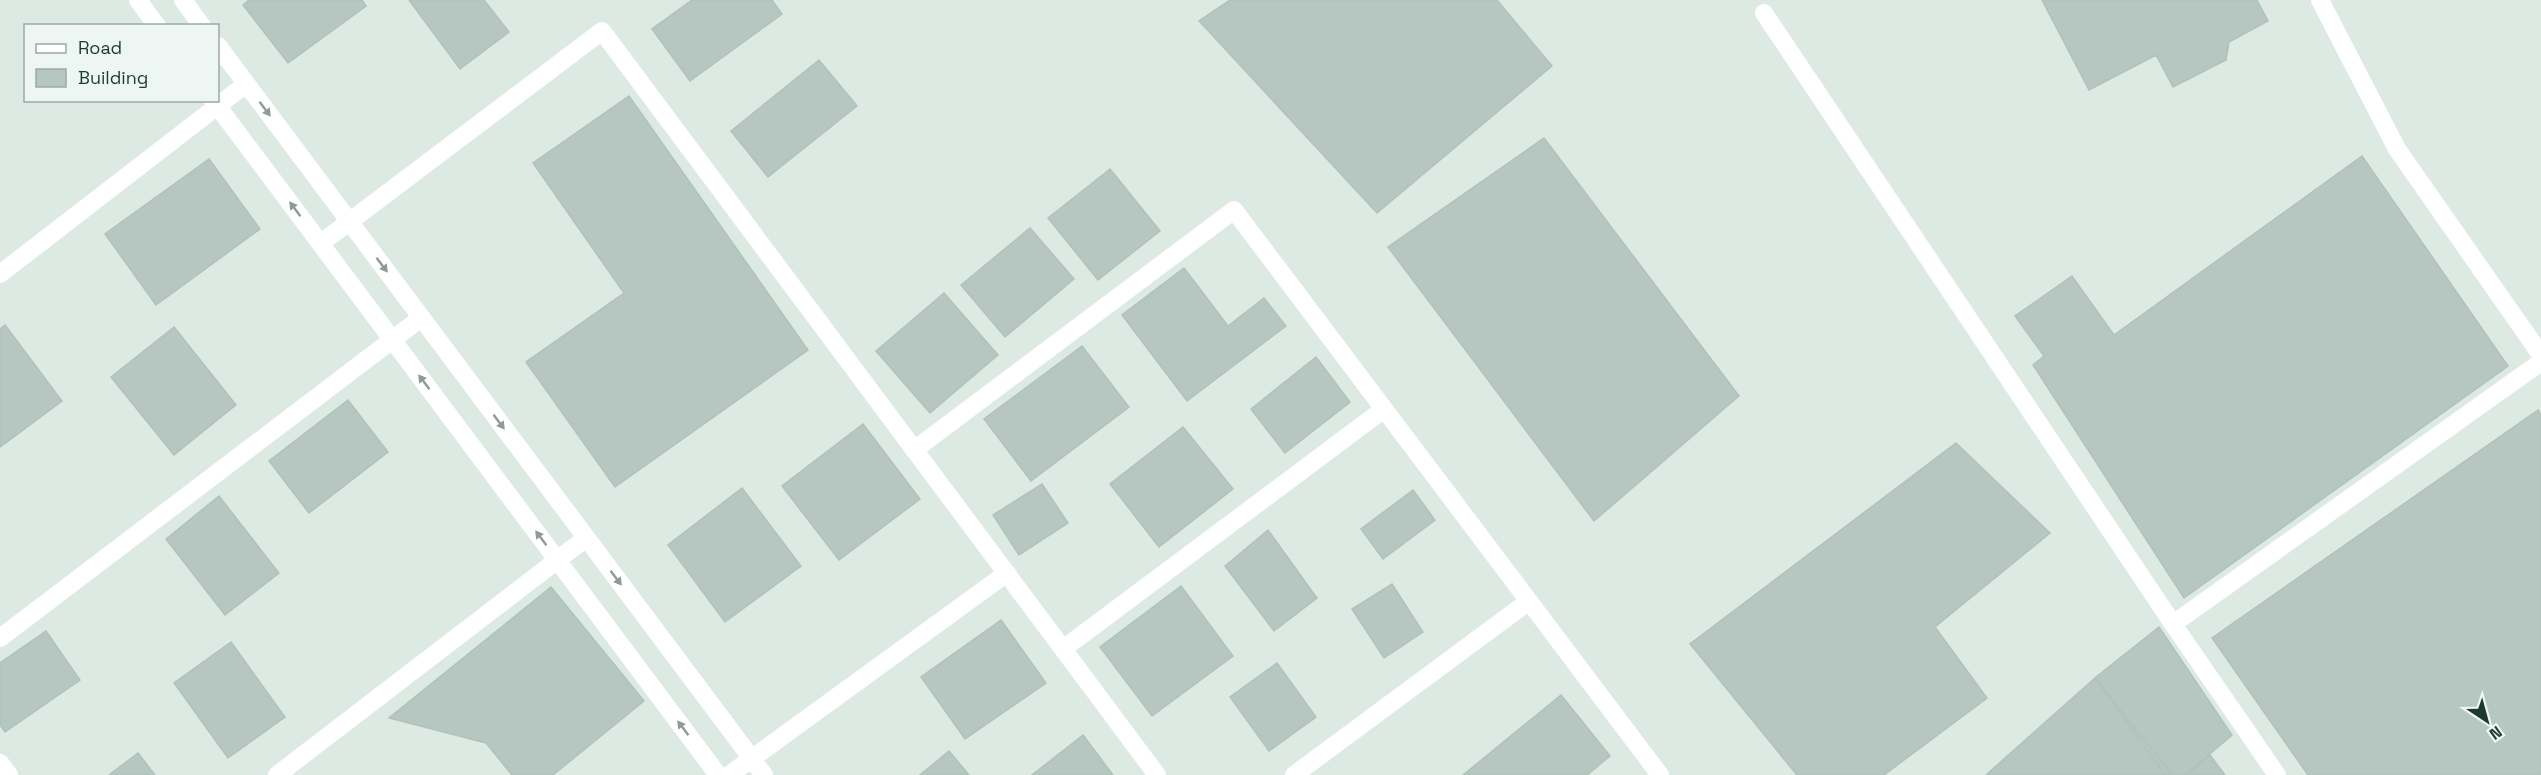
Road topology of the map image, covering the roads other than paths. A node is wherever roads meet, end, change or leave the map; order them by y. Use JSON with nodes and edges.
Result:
{"nodes":[{"id":1,"x":138,"y":0,"type":"edge"},
{"id":2,"x":183,"y":0,"type":"edge"},
{"id":3,"x":2320,"y":0,"type":"edge"},
{"id":4,"x":1764,"y":13,"type":"dead end"},
{"id":5,"x":156,"y":24,"type":"edge"},
{"id":6,"x":201,"y":24,"type":"edge"},
{"id":7,"x":219,"y":47,"type":"edge"},
{"id":8,"x":246,"y":84,"type":"junction"},
{"id":9,"x":219,"y":101,"type":"edge"},
{"id":10,"x":216,"y":103,"type":"edge"},
{"id":11,"x":349,"y":221,"type":"junction"},
{"id":12,"x":321,"y":243,"type":"junction"},
{"id":13,"x":0,"y":274,"type":"edge"},
{"id":14,"x":421,"y":318,"type":"junction"},
{"id":15,"x":392,"y":339,"type":"junction"},
{"id":16,"x":2541,"y":355,"type":"edge"},
{"id":17,"x":2541,"y":362,"type":"edge"},
{"id":18,"x":1384,"y":409,"type":"junction"},
{"id":19,"x":914,"y":450,"type":"junction"},
{"id":20,"x":586,"y":538,"type":"junction"},
{"id":21,"x":558,"y":561,"type":"junction"},
{"id":22,"x":1006,"y":573,"type":"junction"},
{"id":23,"x":1529,"y":601,"type":"junction"},
{"id":24,"x":2174,"y":624,"type":"junction"},
{"id":25,"x":0,"y":638,"type":"edge"},
{"id":26,"x":1063,"y":648,"type":"junction"},
{"id":27,"x":751,"y":759,"type":"junction"},
{"id":28,"x":0,"y":763,"type":"edge"},
{"id":29,"x":9,"y":775,"type":"edge"},
{"id":30,"x":277,"y":775,"type":"edge"},
{"id":31,"x":718,"y":775,"type":"edge"},
{"id":32,"x":729,"y":775,"type":"edge"},
{"id":33,"x":764,"y":775,"type":"edge"},
{"id":34,"x":1157,"y":775,"type":"edge"},
{"id":35,"x":1294,"y":775,"type":"edge"},
{"id":36,"x":1660,"y":775,"type":"edge"},
{"id":37,"x":2277,"y":775,"type":"edge"}],
"edges":[{"from":1,"to":5,"type":"street"},
{"from":2,"to":6,"type":"street"},
{"from":3,"to":16,"type":"street"},
{"from":4,"to":24,"type":"street"},
{"from":7,"to":8,"type":"street"},
{"from":8,"to":9,"type":"street"},
{"from":8,"to":11,"type":"street","one_way":true},
{"from":12,"to":10,"type":"street","one_way":true},
{"from":10,"to":13,"type":"street"},
{"from":11,"to":12,"type":"street"},
{"from":11,"to":14,"type":"street","one_way":true},
{"from":11,"to":19,"type":"street"},
{"from":12,"to":15,"type":"street"},
{"from":14,"to":15,"type":"street"},
{"from":14,"to":20,"type":"street","one_way":true},
{"from":21,"to":15,"type":"street","one_way":true},
{"from":15,"to":25,"type":"street"},
{"from":17,"to":24,"type":"street"},
{"from":18,"to":19,"type":"street"},
{"from":18,"to":23,"type":"street"},
{"from":18,"to":26,"type":"street"},
{"from":19,"to":22,"type":"street"},
{"from":20,"to":21,"type":"street"},
{"from":20,"to":27,"type":"street","one_way":true},
{"from":21,"to":30,"type":"street"},
{"from":31,"to":21,"type":"street","one_way":true},
{"from":22,"to":26,"type":"street"},
{"from":22,"to":27,"type":"street"},
{"from":23,"to":35,"type":"street"},
{"from":23,"to":36,"type":"street"},
{"from":24,"to":37,"type":"street"},
{"from":26,"to":34,"type":"street"},
{"from":27,"to":32,"type":"street"},
{"from":27,"to":33,"type":"street"},
{"from":28,"to":29,"type":"street"}]}
